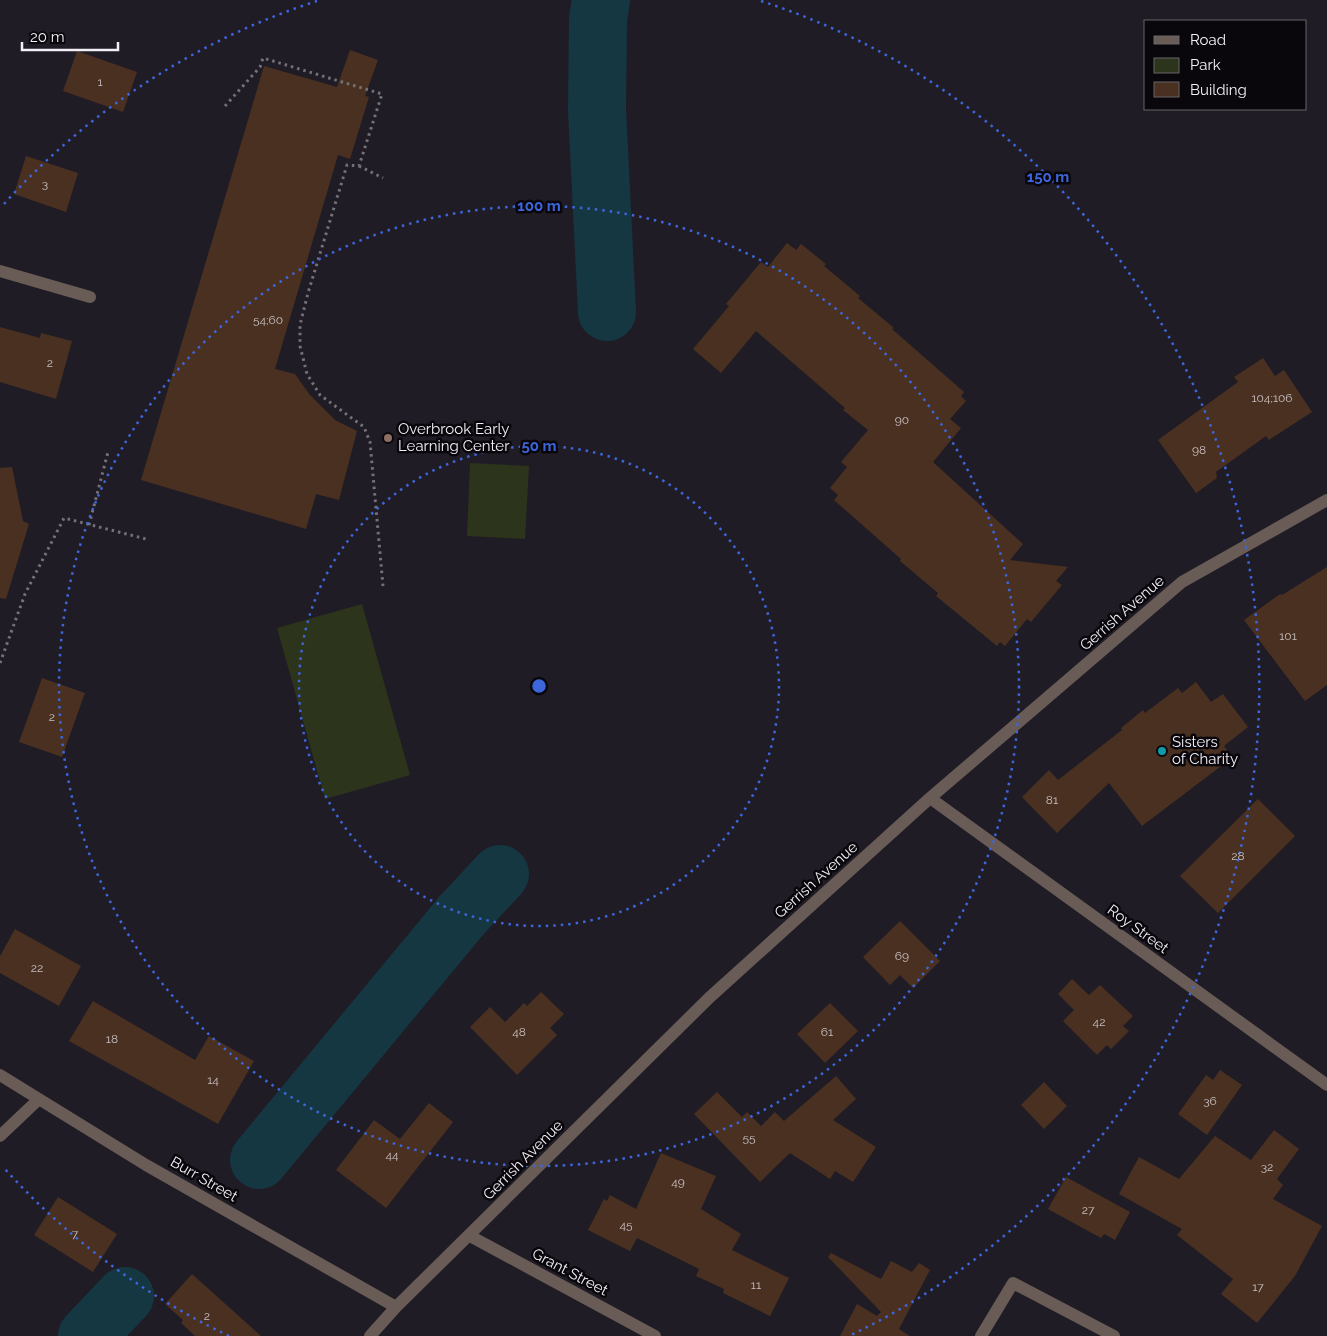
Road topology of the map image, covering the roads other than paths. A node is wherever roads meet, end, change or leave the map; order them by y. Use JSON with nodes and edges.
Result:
{"nodes":[{"id":1,"x":0,"y":271,"type":"edge"},
{"id":2,"x":90,"y":297,"type":"dead end"},
{"id":3,"x":1327,"y":500,"type":"edge"},
{"id":4,"x":930,"y":798,"type":"junction"},
{"id":5,"x":0,"y":1075,"type":"edge"},
{"id":6,"x":1327,"y":1085,"type":"edge"},
{"id":7,"x":39,"y":1099,"type":"junction"},
{"id":8,"x":0,"y":1136,"type":"edge"},
{"id":9,"x":470,"y":1236,"type":"junction"},
{"id":10,"x":396,"y":1307,"type":"junction"},
{"id":11,"x":370,"y":1336,"type":"edge"},
{"id":12,"x":655,"y":1336,"type":"edge"},
{"id":13,"x":982,"y":1336,"type":"edge"},
{"id":14,"x":1114,"y":1336,"type":"edge"}],
"edges":[{"from":1,"to":2,"type":"street"},
{"from":3,"to":4,"type":"street","name":"Gerrish Avenue"},
{"from":4,"to":6,"type":"street","name":"Roy Street"},
{"from":4,"to":9,"type":"street","name":"Gerrish Avenue"},
{"from":5,"to":7,"type":"street","name":"Burr Street"},
{"from":7,"to":8,"type":"street"},
{"from":7,"to":10,"type":"street","name":"Burr Street"},
{"from":9,"to":10,"type":"street","name":"Gerrish Avenue"},
{"from":9,"to":12,"type":"street","name":"Grant Street"},
{"from":10,"to":11,"type":"street","name":"Gerrish Avenue"},
{"from":13,"to":14,"type":"street"}]}
